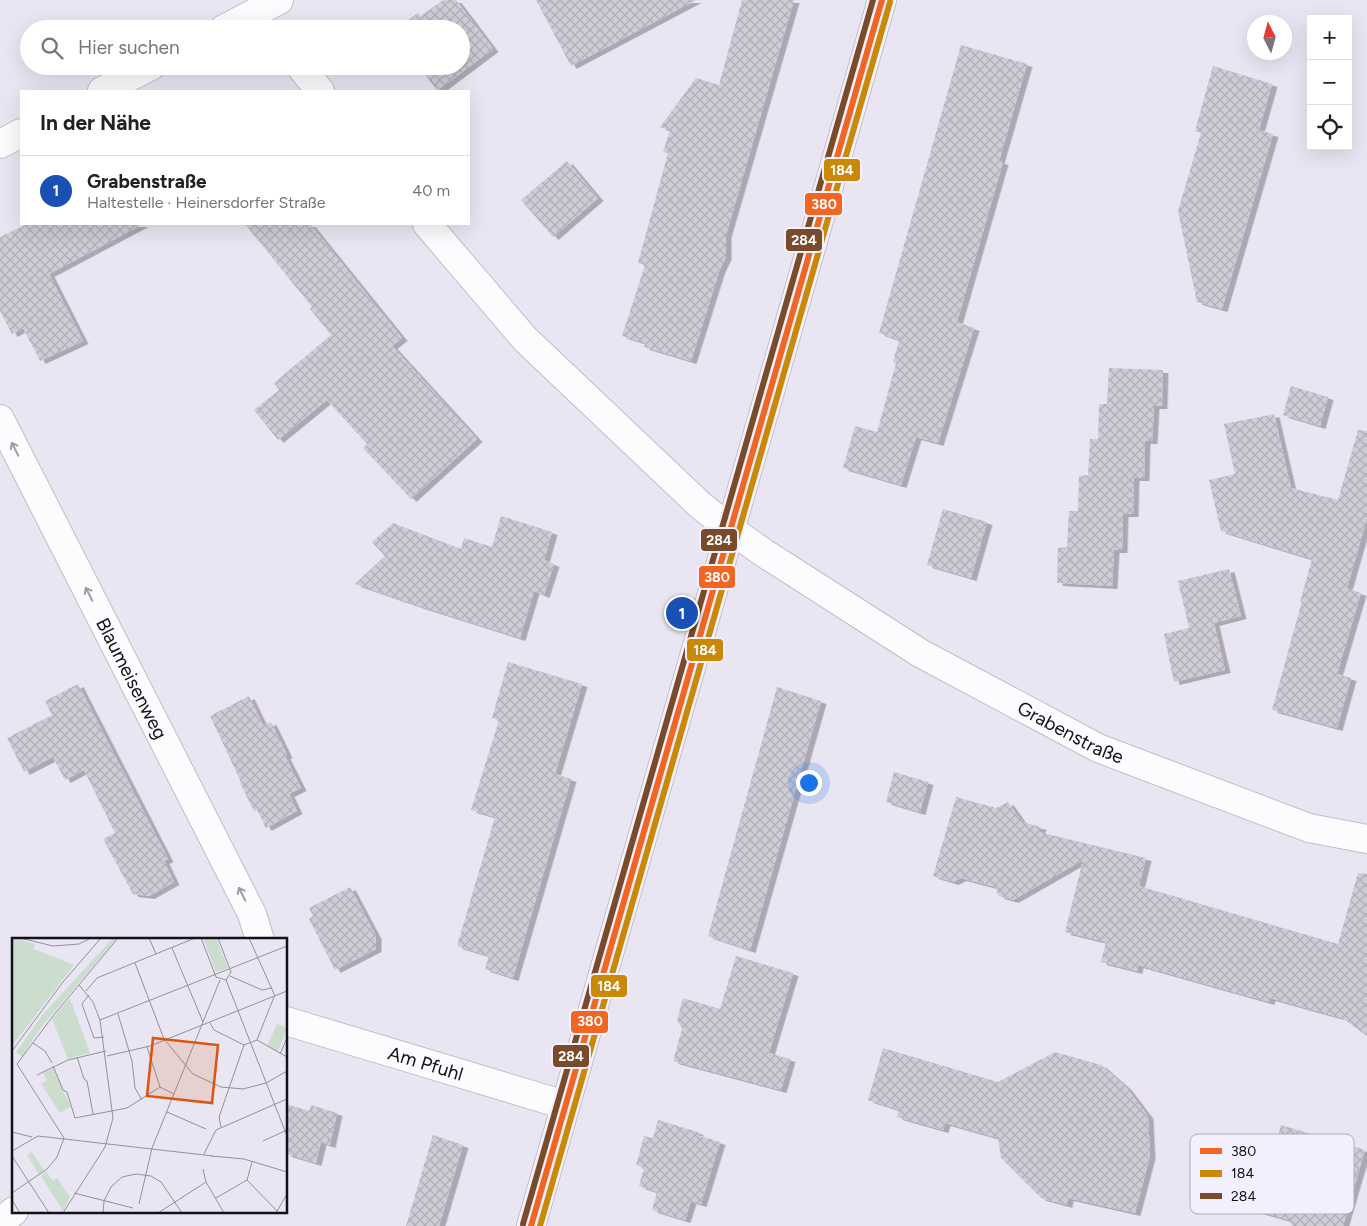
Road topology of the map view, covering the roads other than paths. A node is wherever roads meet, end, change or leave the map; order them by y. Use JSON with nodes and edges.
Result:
{"nodes":[{"id":1,"x":882,"y":0,"type":"edge"},
{"id":2,"x":263,"y":10,"type":"edge"},
{"id":3,"x":242,"y":20,"type":"edge"},
{"id":4,"x":133,"y":75,"type":"edge"},
{"id":5,"x":307,"y":75,"type":"edge"},
{"id":6,"x":104,"y":90,"type":"edge"},
{"id":7,"x":319,"y":90,"type":"edge"},
{"id":8,"x":20,"y":134,"type":"edge"},
{"id":9,"x":0,"y":144,"type":"edge"},
{"id":10,"x":428,"y":225,"type":"edge"},
{"id":11,"x":0,"y":419,"type":"edge"},
{"id":12,"x":730,"y":529,"type":"junction"},
{"id":13,"x":1367,"y":839,"type":"edge"},
{"id":14,"x":259,"y":938,"type":"edge"},
{"id":15,"x":288,"y":1022,"type":"edge"},
{"id":16,"x":565,"y":1105,"type":"junction"},
{"id":17,"x":12,"y":1213,"type":"edge"},
{"id":18,"x":0,"y":1223,"type":"edge"},
{"id":19,"x":530,"y":1226,"type":"edge"}],
"edges":[{"from":1,"to":12,"type":"street"},
{"from":2,"to":3,"type":"street"},
{"from":4,"to":6,"type":"street"},
{"from":5,"to":7,"type":"street"},
{"from":8,"to":9,"type":"street"},
{"from":10,"to":12,"type":"street","name":"Grabenstraße"},
{"from":14,"to":11,"type":"street","name":"Blaumeisenweg","one_way":true},
{"from":12,"to":13,"type":"street","name":"Grabenstraße"},
{"from":12,"to":16,"type":"street"},
{"from":15,"to":16,"type":"street","name":"Am Pfuhl"},
{"from":16,"to":19,"type":"street"},
{"from":17,"to":18,"type":"street"}]}
